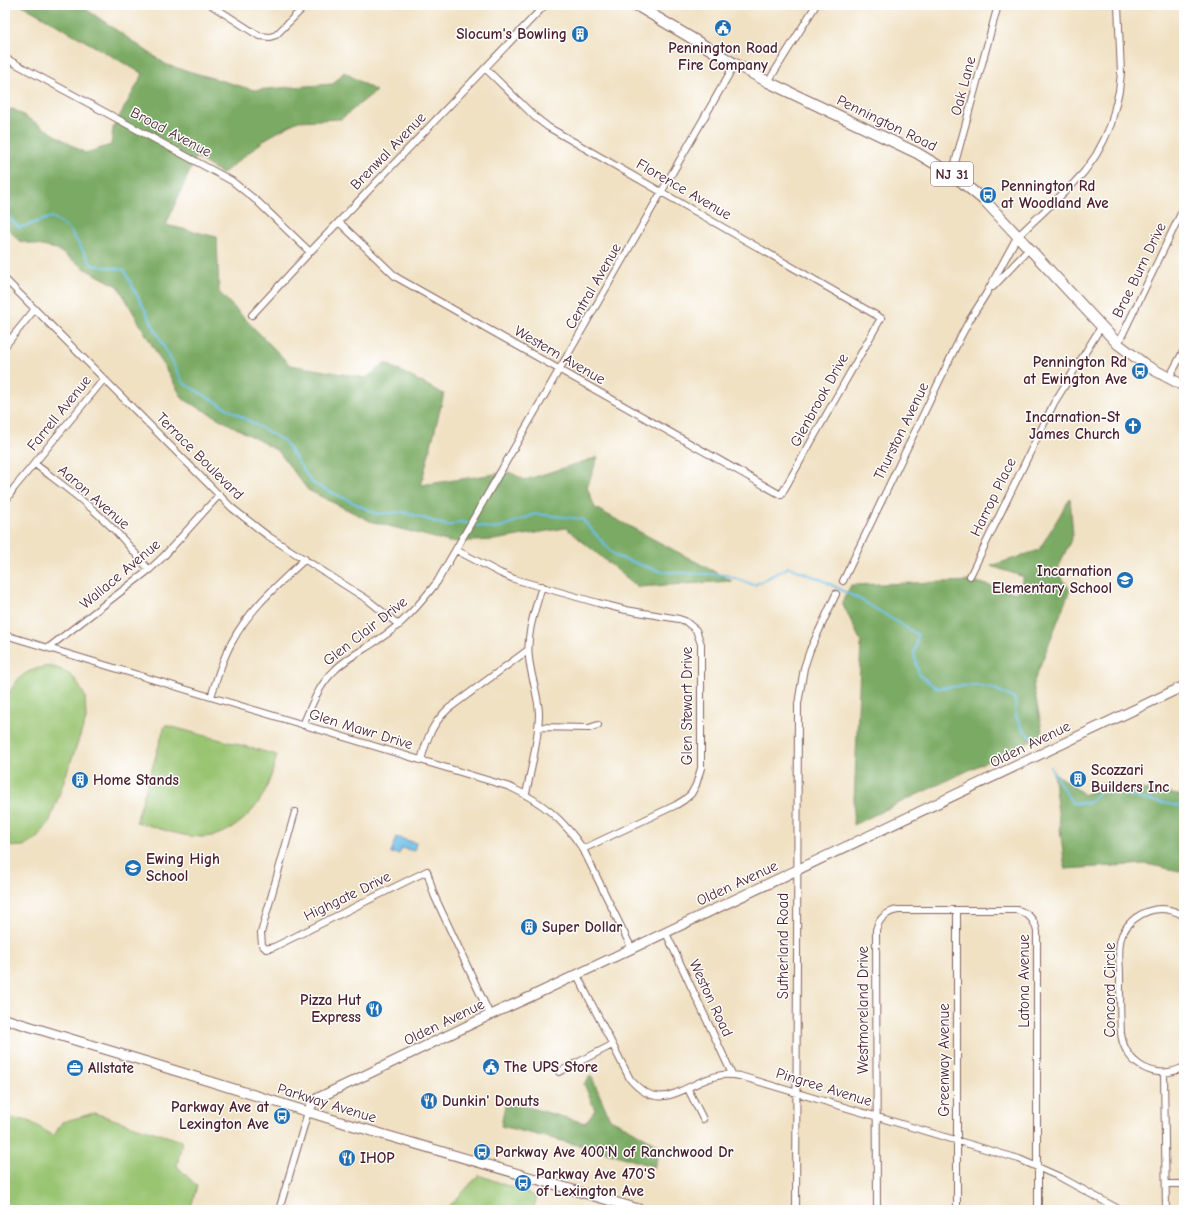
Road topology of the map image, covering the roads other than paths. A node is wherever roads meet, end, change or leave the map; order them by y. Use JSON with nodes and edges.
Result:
{"nodes":[{"id":1,"x":211,"y":5,"type":"edge"},
{"id":2,"x":306,"y":5,"type":"edge"},
{"id":3,"x":545,"y":5,"type":"edge"},
{"id":4,"x":636,"y":5,"type":"edge"},
{"id":5,"x":816,"y":5,"type":"edge"},
{"id":6,"x":998,"y":5,"type":"edge"},
{"id":7,"x":1118,"y":5,"type":"edge"},
{"id":8,"x":5,"y":58,"type":"edge"},
{"id":9,"x":735,"y":64,"type":"junction"},
{"id":10,"x":485,"y":68,"type":"junction"},
{"id":11,"x":768,"y":82,"type":"junction"},
{"id":12,"x":952,"y":174,"type":"junction"},
{"id":13,"x":662,"y":192,"type":"junction"},
{"id":14,"x":1184,"y":207,"type":"edge"},
{"id":15,"x":339,"y":222,"type":"junction"},
{"id":16,"x":1018,"y":237,"type":"junction"},
{"id":17,"x":1029,"y":249,"type":"junction"},
{"id":18,"x":310,"y":252,"type":"junction"},
{"id":19,"x":5,"y":279,"type":"edge"},
{"id":20,"x":986,"y":294,"type":"junction"},
{"id":21,"x":35,"y":309,"type":"junction"},
{"id":22,"x":252,"y":315,"type":"dead end"},
{"id":23,"x":881,"y":318,"type":"joint"},
{"id":24,"x":1101,"y":327,"type":"junction"},
{"id":25,"x":1118,"y":344,"type":"junction"},
{"id":26,"x":5,"y":346,"type":"edge"},
{"id":27,"x":1184,"y":350,"type":"edge"},
{"id":28,"x":560,"y":370,"type":"junction"},
{"id":29,"x":1169,"y":378,"type":"junction"},
{"id":30,"x":104,"y":379,"type":"junction"},
{"id":31,"x":1184,"y":386,"type":"edge"},
{"id":32,"x":34,"y":464,"type":"junction"},
{"id":33,"x":218,"y":494,"type":"junction"},
{"id":34,"x":781,"y":495,"type":"joint"},
{"id":35,"x":5,"y":502,"type":"edge"},
{"id":36,"x":473,"y":520,"type":"joint"},
{"id":37,"x":456,"y":550,"type":"junction"},
{"id":38,"x":305,"y":559,"type":"junction"},
{"id":39,"x":149,"y":570,"type":"junction"},
{"id":40,"x":970,"y":576,"type":"dead end"},
{"id":41,"x":842,"y":581,"type":"dead end"},
{"id":42,"x":542,"y":586,"type":"junction"},
{"id":43,"x":836,"y":594,"type":"dead end"},
{"id":44,"x":399,"y":625,"type":"junction"},
{"id":45,"x":5,"y":636,"type":"edge"},
{"id":46,"x":48,"y":648,"type":"junction"},
{"id":47,"x":528,"y":650,"type":"junction"},
{"id":48,"x":1184,"y":686,"type":"edge"},
{"id":49,"x":211,"y":697,"type":"junction"},
{"id":50,"x":303,"y":725,"type":"junction"},
{"id":51,"x":598,"y":725,"type":"dead end"},
{"id":52,"x":538,"y":726,"type":"junction"},
{"id":53,"x":421,"y":760,"type":"junction"},
{"id":54,"x":526,"y":794,"type":"junction"},
{"id":55,"x":295,"y":812,"type":"dead end"},
{"id":56,"x":583,"y":849,"type":"junction"},
{"id":57,"x":797,"y":870,"type":"junction"},
{"id":58,"x":957,"y":910,"type":"junction"},
{"id":59,"x":889,"y":912,"type":"joint"},
{"id":60,"x":1184,"y":916,"type":"edge"},
{"id":61,"x":666,"y":933,"type":"junction"},
{"id":62,"x":632,"y":949,"type":"junction"},
{"id":63,"x":577,"y":975,"type":"junction"},
{"id":64,"x":490,"y":1015,"type":"junction"},
{"id":65,"x":6,"y":1022,"type":"edge"},
{"id":66,"x":612,"y":1045,"type":"junction"},
{"id":67,"x":1184,"y":1067,"type":"edge"},
{"id":68,"x":559,"y":1072,"type":"dead end"},
{"id":69,"x":1164,"y":1073,"type":"junction"},
{"id":70,"x":732,"y":1074,"type":"junction"},
{"id":71,"x":688,"y":1088,"type":"junction"},
{"id":72,"x":796,"y":1093,"type":"junction"},
{"id":73,"x":308,"y":1112,"type":"junction"},
{"id":74,"x":877,"y":1117,"type":"junction"},
{"id":75,"x":703,"y":1119,"type":"dead end"},
{"id":76,"x":957,"y":1141,"type":"junction"},
{"id":77,"x":1038,"y":1166,"type":"junction"},
{"id":78,"x":1166,"y":1184,"type":"junction"},
{"id":79,"x":1184,"y":1184,"type":"edge"},
{"id":80,"x":279,"y":1210,"type":"edge"},
{"id":81,"x":642,"y":1210,"type":"edge"},
{"id":82,"x":796,"y":1210,"type":"edge"},
{"id":83,"x":877,"y":1210,"type":"edge"},
{"id":84,"x":957,"y":1210,"type":"edge"},
{"id":85,"x":1038,"y":1210,"type":"edge"},
{"id":86,"x":1120,"y":1210,"type":"edge"},
{"id":87,"x":1166,"y":1210,"type":"edge"}],
"edges":[{"from":1,"to":2,"type":"street"},
{"from":3,"to":10,"type":"street","name":"Brenwal Avenue"},
{"from":4,"to":9,"type":"main road","name":"Pennington Road","number":"NJ 31"},
{"from":5,"to":11,"type":"street"},
{"from":6,"to":12,"type":"street","name":"Oak Lane"},
{"from":7,"to":16,"type":"street","name":"Thurston Avenue"},
{"from":8,"to":18,"type":"street","name":"Broad Avenue"},
{"from":9,"to":11,"type":"main road","name":"Pennington Road","number":"NJ 31"},
{"from":9,"to":13,"type":"street","name":"Central Avenue"},
{"from":10,"to":13,"type":"street","name":"Florence Avenue"},
{"from":10,"to":15,"type":"street","name":"Brenwal Avenue"},
{"from":11,"to":12,"type":"main road","name":"Pennington Road","number":"NJ 31"},
{"from":12,"to":16,"type":"main road","name":"Pennington Road","number":"NJ 31"},
{"from":13,"to":23,"type":"street","name":"Florence Avenue"},
{"from":13,"to":28,"type":"street","name":"Central Avenue"},
{"from":14,"to":25,"type":"street","name":"Brae Burn Drive"},
{"from":15,"to":18,"type":"street","name":"Brenwal Avenue"},
{"from":15,"to":28,"type":"street","name":"Western Avenue"},
{"from":16,"to":17,"type":"main road","name":"Pennington Road","number":"NJ 31"},
{"from":16,"to":20,"type":"street","name":"Thurston Avenue"},
{"from":17,"to":20,"type":"street","name":"Thurston Avenue"},
{"from":17,"to":24,"type":"main road","name":"Pennington Road","number":"NJ 31"},
{"from":18,"to":22,"type":"street","name":"Brenwal Avenue"},
{"from":19,"to":21,"type":"street","name":"Terrace Boulevard"},
{"from":20,"to":41,"type":"street","name":"Thurston Avenue"},
{"from":21,"to":26,"type":"street"},
{"from":21,"to":30,"type":"street","name":"Terrace Boulevard"},
{"from":23,"to":34,"type":"street","name":"Glenbrook Drive"},
{"from":24,"to":25,"type":"main road","name":"Pennington Road","number":"NJ 31"},
{"from":24,"to":40,"type":"street","name":"Harrop Place"},
{"from":25,"to":29,"type":"main road","name":"Pennington Road","number":"NJ 31"},
{"from":27,"to":29,"type":"street"},
{"from":28,"to":34,"type":"street","name":"Western Avenue"},
{"from":28,"to":36,"type":"street","name":"Central Avenue"},
{"from":29,"to":31,"type":"main road","name":"Pennington Road","number":"NJ 31"},
{"from":30,"to":32,"type":"street","name":"Farrell Avenue"},
{"from":30,"to":33,"type":"street","name":"Terrace Boulevard"},
{"from":32,"to":35,"type":"street","name":"Farrell Avenue"},
{"from":32,"to":39,"type":"street","name":"Aaron Avenue"},
{"from":33,"to":38,"type":"street","name":"Terrace Boulevard"},
{"from":33,"to":39,"type":"street","name":"Wallace Avenue"},
{"from":36,"to":37,"type":"street","name":"Glen Clair Drive"},
{"from":37,"to":42,"type":"street","name":"Glen Stewart Drive"},
{"from":37,"to":44,"type":"street","name":"Glen Clair Drive"},
{"from":38,"to":44,"type":"street","name":"Terrace Boulevard"},
{"from":38,"to":49,"type":"street"},
{"from":39,"to":46,"type":"street","name":"Wallace Avenue"},
{"from":42,"to":47,"type":"street"},
{"from":42,"to":56,"type":"street","name":"Glen Stewart Drive"},
{"from":43,"to":57,"type":"street","name":"Sutherland Road"},
{"from":44,"to":50,"type":"street","name":"Glen Clair Drive"},
{"from":45,"to":46,"type":"street","name":"Glen Mawr Drive"},
{"from":46,"to":49,"type":"street","name":"Glen Mawr Drive"},
{"from":47,"to":52,"type":"street"},
{"from":47,"to":53,"type":"street"},
{"from":48,"to":57,"type":"main road","name":"Olden Avenue"},
{"from":49,"to":50,"type":"street","name":"Glen Mawr Drive"},
{"from":50,"to":53,"type":"street","name":"Glen Mawr Drive"},
{"from":51,"to":52,"type":"street"},
{"from":52,"to":54,"type":"street"},
{"from":53,"to":54,"type":"street","name":"Glen Mawr Drive"},
{"from":54,"to":56,"type":"street","name":"Glen Mawr Drive"},
{"from":55,"to":64,"type":"street","name":"Highgate Drive"},
{"from":56,"to":62,"type":"street","name":"Glen Mawr Drive"},
{"from":57,"to":61,"type":"main road","name":"Olden Avenue"},
{"from":57,"to":72,"type":"street","name":"Sutherland Road"},
{"from":58,"to":59,"type":"street","name":"Latona Avenue"},
{"from":58,"to":76,"type":"street","name":"Greenway Avenue"},
{"from":58,"to":77,"type":"street","name":"Latona Avenue"},
{"from":59,"to":74,"type":"street","name":"Westmoreland Drive"},
{"from":60,"to":69,"type":"street","name":"Concord Circle"},
{"from":61,"to":62,"type":"main road","name":"Olden Avenue"},
{"from":61,"to":70,"type":"street","name":"Weston Road"},
{"from":62,"to":63,"type":"main road","name":"Olden Avenue"},
{"from":63,"to":64,"type":"main road","name":"Olden Avenue"},
{"from":63,"to":66,"type":"street","name":"Pingree Avenue"},
{"from":64,"to":73,"type":"main road","name":"Olden Avenue"},
{"from":65,"to":73,"type":"main road","name":"Parkway Avenue"},
{"from":66,"to":68,"type":"street"},
{"from":66,"to":71,"type":"street","name":"Pingree Avenue"},
{"from":67,"to":69,"type":"street","name":"Concord Circle"},
{"from":69,"to":78,"type":"street"},
{"from":70,"to":71,"type":"street","name":"Pingree Avenue"},
{"from":70,"to":72,"type":"street","name":"Pingree Avenue"},
{"from":71,"to":75,"type":"street"},
{"from":72,"to":74,"type":"street","name":"Pingree Avenue"},
{"from":72,"to":82,"type":"street","name":"Sutherland Road"},
{"from":73,"to":80,"type":"street"},
{"from":73,"to":81,"type":"main road","name":"Parkway Avenue"},
{"from":74,"to":76,"type":"street","name":"Pingree Avenue"},
{"from":74,"to":83,"type":"street","name":"Westmoreland Drive"},
{"from":76,"to":77,"type":"street","name":"Pingree Avenue"},
{"from":76,"to":84,"type":"street","name":"Greenway Avenue"},
{"from":77,"to":85,"type":"street","name":"Latona Avenue"},
{"from":77,"to":86,"type":"street","name":"Pingree Avenue"},
{"from":78,"to":79,"type":"street"},
{"from":78,"to":87,"type":"street"}]}
